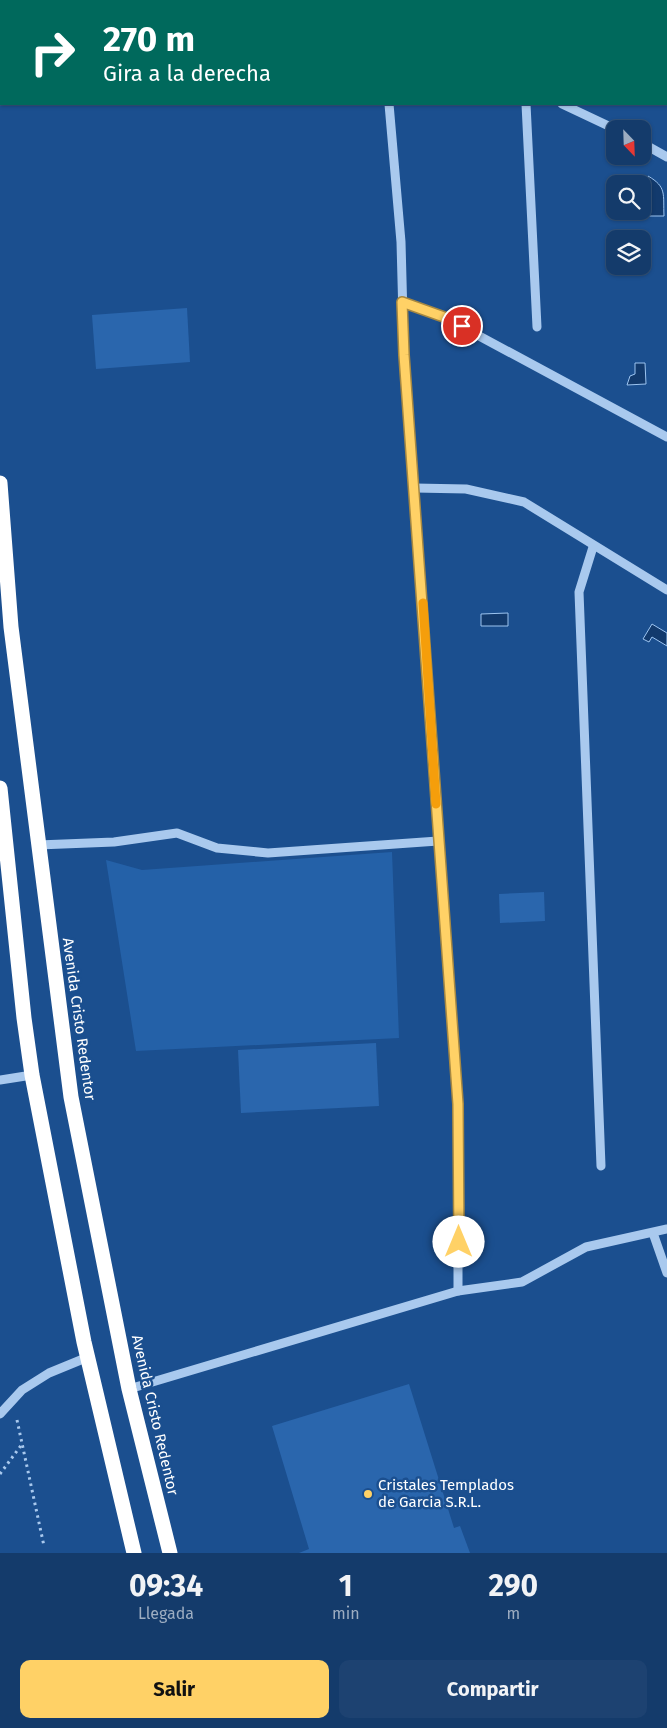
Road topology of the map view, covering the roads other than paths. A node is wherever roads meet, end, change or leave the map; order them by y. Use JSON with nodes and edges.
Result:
{"nodes":[{"id":1,"x":389,"y":105,"type":"edge"},
{"id":2,"x":526,"y":105,"type":"edge"},
{"id":3,"x":564,"y":105,"type":"edge"},
{"id":4,"x":606,"y":126,"type":"edge"},
{"id":5,"x":651,"y":148,"type":"edge"},
{"id":6,"x":667,"y":157,"type":"edge"},
{"id":7,"x":402,"y":302,"type":"junction"},
{"id":8,"x":537,"y":327,"type":"dead end"},
{"id":9,"x":667,"y":437,"type":"edge"},
{"id":10,"x":0,"y":483,"type":"edge"},
{"id":11,"x":415,"y":488,"type":"junction"},
{"id":12,"x":593,"y":547,"type":"junction"},
{"id":13,"x":667,"y":590,"type":"edge"},
{"id":14,"x":0,"y":788,"type":"edge"},
{"id":15,"x":438,"y":841,"type":"junction"},
{"id":16,"x":38,"y":845,"type":"junction"},
{"id":17,"x":32,"y":1075,"type":"junction"},
{"id":18,"x":0,"y":1080,"type":"edge"},
{"id":19,"x":601,"y":1166,"type":"dead end"},
{"id":20,"x":667,"y":1229,"type":"edge"},
{"id":21,"x":653,"y":1233,"type":"junction"},
{"id":22,"x":667,"y":1273,"type":"edge"},
{"id":23,"x":458,"y":1291,"type":"junction"},
{"id":24,"x":88,"y":1357,"type":"junction"},
{"id":25,"x":128,"y":1389,"type":"junction"},
{"id":26,"x":0,"y":1414,"type":"edge"},
{"id":27,"x":134,"y":1553,"type":"edge"},
{"id":28,"x":170,"y":1553,"type":"edge"}],
"edges":[{"from":1,"to":7,"type":"street"},
{"from":2,"to":8,"type":"street"},
{"from":3,"to":4,"type":"street"},
{"from":5,"to":6,"type":"street"},
{"from":7,"to":9,"type":"street"},
{"from":7,"to":11,"type":"street"},
{"from":10,"to":16,"type":"highway","name":"Avenida Cristo Redentor"},
{"from":11,"to":12,"type":"street"},
{"from":11,"to":15,"type":"street"},
{"from":12,"to":13,"type":"street"},
{"from":12,"to":19,"type":"street"},
{"from":14,"to":17,"type":"highway"},
{"from":15,"to":16,"type":"street"},
{"from":15,"to":23,"type":"street"},
{"from":16,"to":25,"type":"highway","name":"Avenida Cristo Redentor"},
{"from":17,"to":18,"type":"street"},
{"from":17,"to":24,"type":"highway"},
{"from":20,"to":21,"type":"street"},
{"from":21,"to":22,"type":"street"},
{"from":21,"to":23,"type":"street"},
{"from":23,"to":25,"type":"street"},
{"from":24,"to":26,"type":"street"},
{"from":24,"to":27,"type":"highway"},
{"from":25,"to":28,"type":"highway","name":"Avenida Cristo Redentor"}]}
